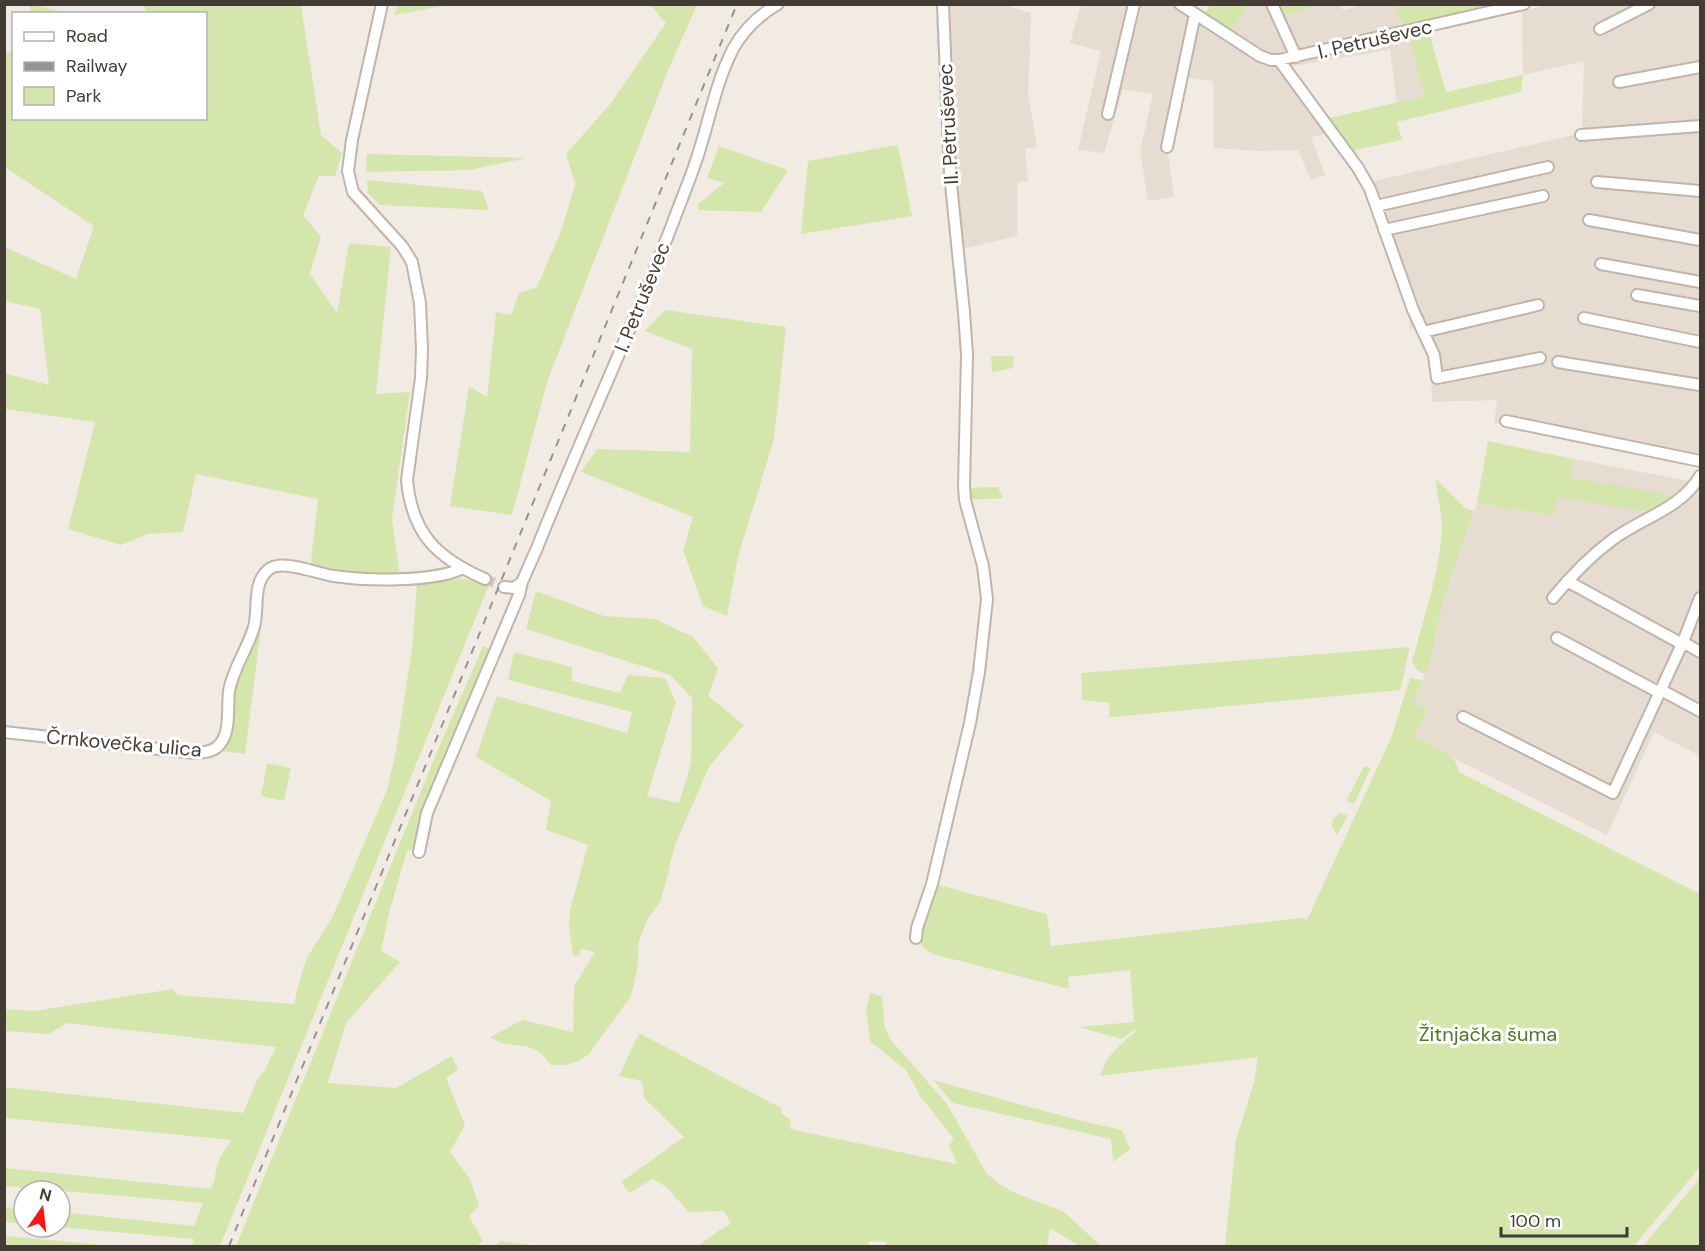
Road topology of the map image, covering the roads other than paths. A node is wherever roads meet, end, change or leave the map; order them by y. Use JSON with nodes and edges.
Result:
{"nodes":[{"id":1,"x":382,"y":4,"type":"edge"},
{"id":2,"x":778,"y":4,"type":"edge"},
{"id":3,"x":943,"y":4,"type":"edge"},
{"id":4,"x":1134,"y":4,"type":"edge"},
{"id":5,"x":1180,"y":4,"type":"edge"},
{"id":6,"x":1272,"y":4,"type":"edge"},
{"id":7,"x":1524,"y":4,"type":"edge"},
{"id":8,"x":1649,"y":4,"type":"edge"},
{"id":9,"x":1196,"y":14,"type":"junction"},
{"id":10,"x":1600,"y":29,"type":"dead end"},
{"id":11,"x":1296,"y":57,"type":"junction"},
{"id":12,"x":1279,"y":60,"type":"junction"},
{"id":13,"x":1701,"y":67,"type":"edge"},
{"id":14,"x":1618,"y":82,"type":"dead end"},
{"id":15,"x":1108,"y":114,"type":"dead end"},
{"id":16,"x":1701,"y":126,"type":"edge"},
{"id":17,"x":1581,"y":135,"type":"dead end"},
{"id":18,"x":1167,"y":147,"type":"dead end"},
{"id":19,"x":1548,"y":167,"type":"dead end"},
{"id":20,"x":1598,"y":182,"type":"dead end"},
{"id":21,"x":1701,"y":191,"type":"edge"},
{"id":22,"x":1544,"y":196,"type":"dead end"},
{"id":23,"x":1376,"y":206,"type":"junction"},
{"id":24,"x":1589,"y":220,"type":"dead end"},
{"id":25,"x":1384,"y":230,"type":"junction"},
{"id":26,"x":1701,"y":240,"type":"edge"},
{"id":27,"x":1601,"y":264,"type":"dead end"},
{"id":28,"x":1701,"y":282,"type":"edge"},
{"id":29,"x":1637,"y":295,"type":"dead end"},
{"id":30,"x":1538,"y":305,"type":"dead end"},
{"id":31,"x":1701,"y":306,"type":"edge"},
{"id":32,"x":1584,"y":318,"type":"dead end"},
{"id":33,"x":1423,"y":332,"type":"junction"},
{"id":34,"x":1701,"y":342,"type":"edge"},
{"id":35,"x":1540,"y":358,"type":"dead end"},
{"id":36,"x":1558,"y":362,"type":"dead end"},
{"id":37,"x":1701,"y":385,"type":"edge"},
{"id":38,"x":1506,"y":421,"type":"dead end"},
{"id":39,"x":1701,"y":461,"type":"edge"},
{"id":40,"x":1701,"y":476,"type":"edge"},
{"id":41,"x":461,"y":569,"type":"junction"},
{"id":42,"x":485,"y":579,"type":"tunnel mouth"},
{"id":43,"x":1567,"y":581,"type":"junction"},
{"id":44,"x":522,"y":582,"type":"junction"},
{"id":45,"x":504,"y":587,"type":"tunnel mouth"},
{"id":46,"x":1553,"y":598,"type":"dead end"},
{"id":47,"x":1701,"y":598,"type":"edge"},
{"id":48,"x":1698,"y":613,"type":"edge"},
{"id":49,"x":1557,"y":638,"type":"dead end"},
{"id":50,"x":1682,"y":643,"type":"junction"},
{"id":51,"x":1701,"y":652,"type":"edge"},
{"id":52,"x":1661,"y":691,"type":"junction"},
{"id":53,"x":1701,"y":711,"type":"edge"},
{"id":54,"x":1463,"y":717,"type":"dead end"},
{"id":55,"x":4,"y":732,"type":"edge"},
{"id":56,"x":418,"y":852,"type":"dead end"},
{"id":57,"x":916,"y":938,"type":"dead end"}],
"edges":[{"from":1,"to":41,"type":"street"},
{"from":2,"to":44,"type":"street","name":"I. Petruševec"},
{"from":3,"to":57,"type":"street","name":"II. Petruševec"},
{"from":4,"to":15,"type":"street"},
{"from":5,"to":9,"type":"street","name":"I. Petruševec"},
{"from":6,"to":11,"type":"street","name":"I. Petruševec"},
{"from":7,"to":11,"type":"street","name":"I. Petruševec"},
{"from":8,"to":10,"type":"street"},
{"from":9,"to":12,"type":"street","name":"I. Petruševec"},
{"from":9,"to":18,"type":"street"},
{"from":11,"to":12,"type":"street","name":"I. Petruševec"},
{"from":12,"to":23,"type":"street"},
{"from":13,"to":14,"type":"street"},
{"from":16,"to":17,"type":"street"},
{"from":19,"to":23,"type":"street"},
{"from":20,"to":21,"type":"street"},
{"from":22,"to":25,"type":"street"},
{"from":23,"to":25,"type":"street"},
{"from":24,"to":26,"type":"street"},
{"from":25,"to":33,"type":"street"},
{"from":27,"to":28,"type":"street"},
{"from":29,"to":31,"type":"street"},
{"from":30,"to":33,"type":"street"},
{"from":32,"to":34,"type":"street"},
{"from":33,"to":35,"type":"street"},
{"from":36,"to":37,"type":"street"},
{"from":38,"to":39,"type":"street"},
{"from":40,"to":43,"type":"street"},
{"from":41,"to":42,"type":"street"},
{"from":41,"to":55,"type":"street","name":"Črnkovečka ulica"},
{"from":43,"to":46,"type":"street"},
{"from":43,"to":50,"type":"street"},
{"from":44,"to":45,"type":"street"},
{"from":44,"to":56,"type":"street","name":"I. Petruševec"},
{"from":47,"to":48,"type":"street"},
{"from":48,"to":50,"type":"street"},
{"from":49,"to":52,"type":"street"},
{"from":50,"to":51,"type":"street"},
{"from":50,"to":52,"type":"street"},
{"from":52,"to":53,"type":"street"},
{"from":52,"to":54,"type":"street"}]}
